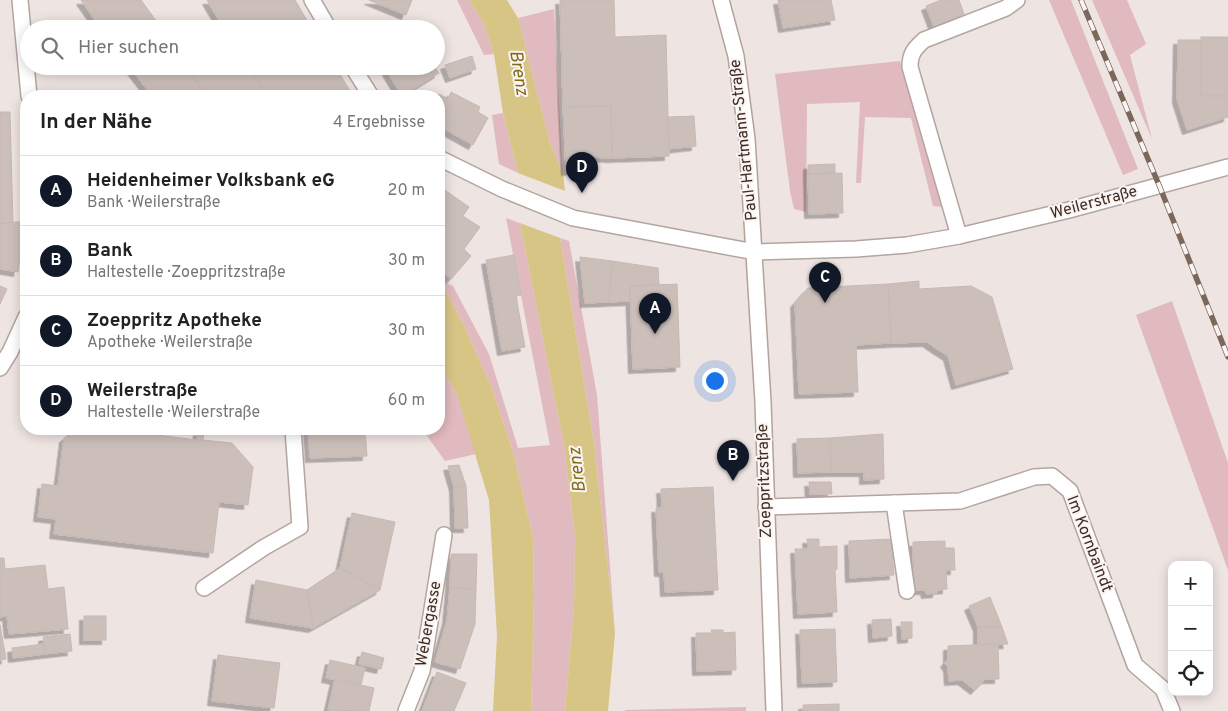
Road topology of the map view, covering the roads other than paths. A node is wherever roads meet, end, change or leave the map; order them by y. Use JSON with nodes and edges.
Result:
{"nodes":[{"id":1,"x":20,"y":0,"type":"edge"},
{"id":2,"x":312,"y":0,"type":"edge"},
{"id":3,"x":721,"y":0,"type":"edge"},
{"id":4,"x":1016,"y":0,"type":"edge"},
{"id":5,"x":22,"y":20,"type":"edge"},
{"id":6,"x":324,"y":20,"type":"edge"},
{"id":7,"x":27,"y":75,"type":"edge"},
{"id":8,"x":358,"y":75,"type":"edge"},
{"id":9,"x":28,"y":90,"type":"edge"},
{"id":10,"x":367,"y":90,"type":"edge"},
{"id":11,"x":445,"y":161,"type":"edge"},
{"id":12,"x":1228,"y":167,"type":"edge"},
{"id":13,"x":959,"y":236,"type":"junction"},
{"id":14,"x":755,"y":252,"type":"junction"},
{"id":15,"x":20,"y":331,"type":"edge"},
{"id":16,"x":0,"y":368,"type":"edge"},
{"id":17,"x":293,"y":435,"type":"edge"},
{"id":18,"x":894,"y":503,"type":"junction"},
{"id":19,"x":766,"y":507,"type":"junction"},
{"id":20,"x":444,"y":535,"type":"dead end"},
{"id":21,"x":204,"y":588,"type":"dead end"},
{"id":22,"x":907,"y":591,"type":"dead end"},
{"id":23,"x":406,"y":711,"type":"edge"},
{"id":24,"x":774,"y":711,"type":"edge"},
{"id":25,"x":1172,"y":711,"type":"edge"}],
"edges":[{"from":1,"to":5,"type":"street"},
{"from":2,"to":6,"type":"street"},
{"from":3,"to":14,"type":"street","name":"Paul-Hartmann-Straße"},
{"from":4,"to":13,"type":"street"},
{"from":7,"to":9,"type":"street"},
{"from":8,"to":10,"type":"street"},
{"from":11,"to":14,"type":"street","name":"Weilerstraße"},
{"from":12,"to":13,"type":"street","name":"Weilerstraße"},
{"from":13,"to":14,"type":"street","name":"Weilerstraße"},
{"from":14,"to":19,"type":"street","name":"Zoeppritzstraße"},
{"from":15,"to":16,"type":"street"},
{"from":17,"to":21,"type":"street"},
{"from":18,"to":19,"type":"street","name":"Im Kornbaindt"},
{"from":18,"to":22,"type":"street"},
{"from":18,"to":25,"type":"street","name":"Im Kornbaindt"},
{"from":19,"to":24,"type":"street","name":"Zoeppritzstraße"},
{"from":20,"to":23,"type":"street","name":"Webergasse"}]}
